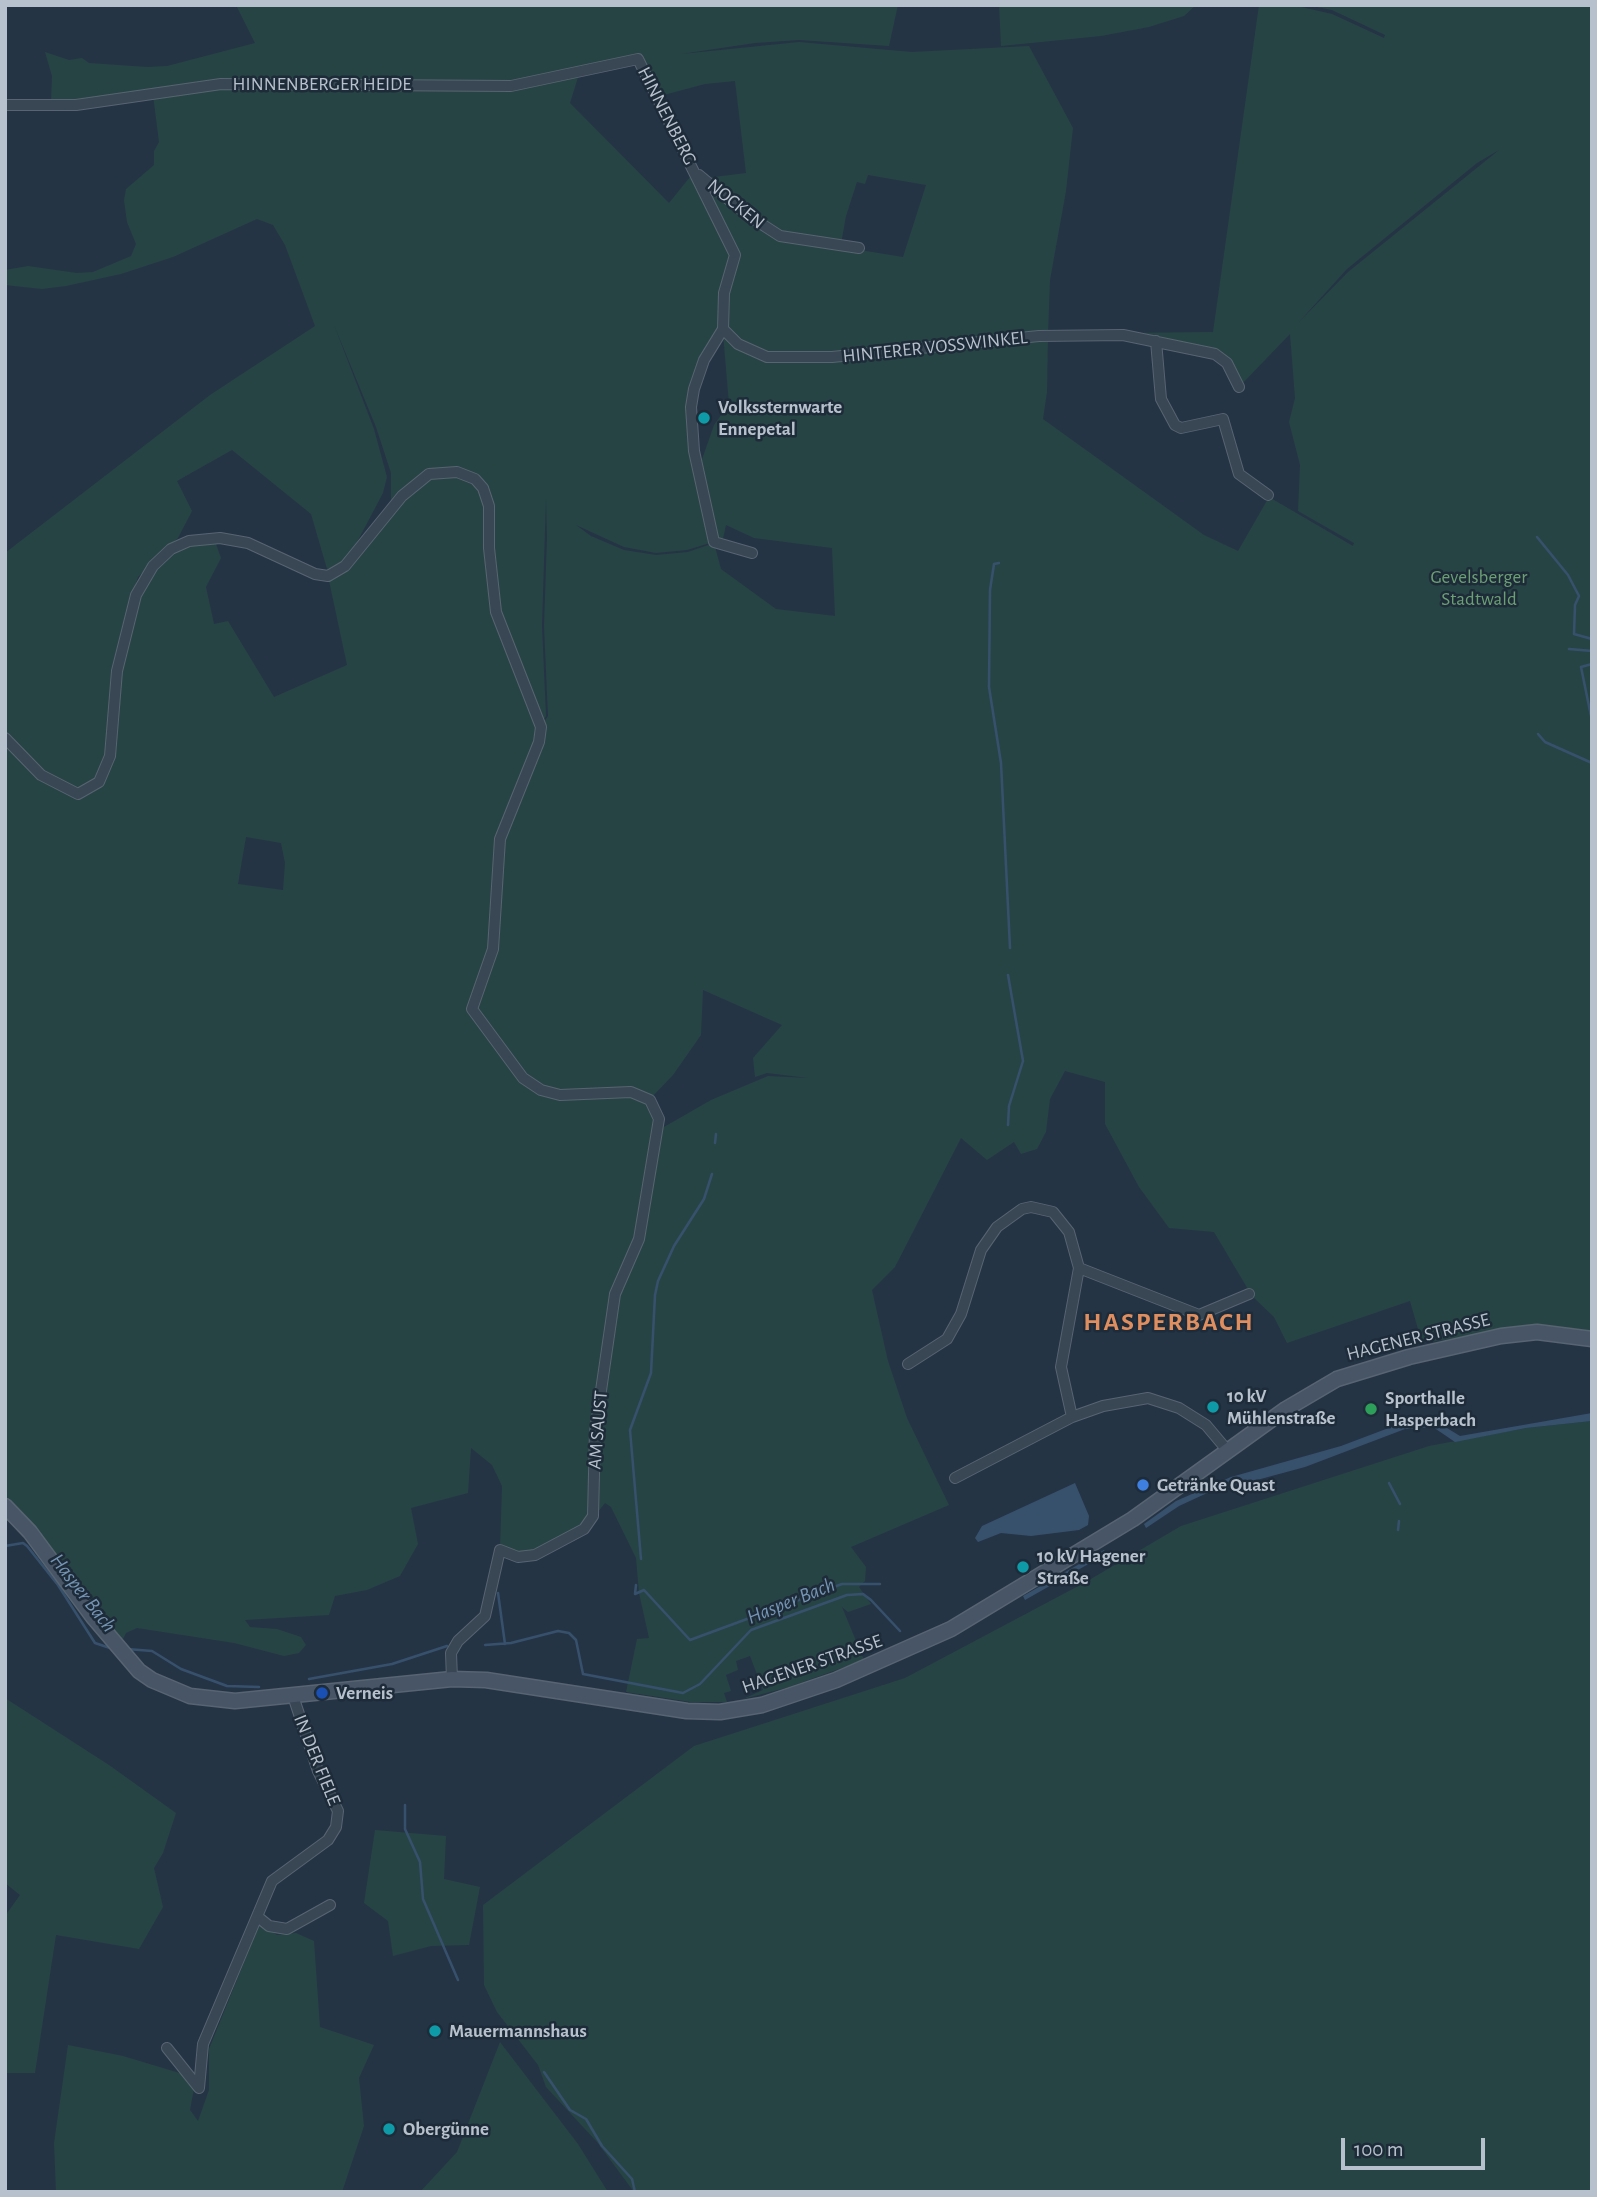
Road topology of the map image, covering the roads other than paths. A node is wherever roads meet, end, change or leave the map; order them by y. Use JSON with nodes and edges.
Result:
{"nodes":[{"id":1,"x":638,"y":60,"type":"joint"},
{"id":2,"x":5,"y":105,"type":"edge"},
{"id":3,"x":695,"y":173,"type":"junction"},
{"id":4,"x":859,"y":248,"type":"dead end"},
{"id":5,"x":723,"y":329,"type":"junction"},
{"id":6,"x":1156,"y":341,"type":"junction"},
{"id":7,"x":1239,"y":387,"type":"dead end"},
{"id":8,"x":1268,"y":495,"type":"dead end"},
{"id":9,"x":752,"y":552,"type":"dead end"},
{"id":10,"x":5,"y":738,"type":"edge"},
{"id":11,"x":1079,"y":1268,"type":"junction"},
{"id":12,"x":1249,"y":1294,"type":"dead end"},
{"id":13,"x":1592,"y":1339,"type":"edge"},
{"id":14,"x":908,"y":1364,"type":"dead end"},
{"id":15,"x":1072,"y":1417,"type":"junction"},
{"id":16,"x":1227,"y":1450,"type":"junction"},
{"id":17,"x":955,"y":1478,"type":"dead end"},
{"id":18,"x":5,"y":1506,"type":"edge"},
{"id":19,"x":452,"y":1679,"type":"junction"},
{"id":20,"x":293,"y":1696,"type":"junction"},
{"id":21,"x":330,"y":1905,"type":"dead end"},
{"id":22,"x":258,"y":1917,"type":"junction"},
{"id":23,"x":167,"y":2048,"type":"dead end"}],
"edges":[{"from":1,"to":2,"type":"street","name":"HINNENBERGER HEIDE"},
{"from":1,"to":3,"type":"street","name":"HINNENBERG"},
{"from":3,"to":4,"type":"street","name":"NOCKEN"},
{"from":3,"to":5,"type":"street","name":"HINNENBERG"},
{"from":5,"to":6,"type":"street","name":"HINTERER VOSSWINKEL"},
{"from":5,"to":9,"type":"street"},
{"from":6,"to":7,"type":"street","name":"HINTERER VOSSWINKEL"},
{"from":6,"to":8,"type":"street"},
{"from":10,"to":19,"type":"street","name":"AM SAUST"},
{"from":11,"to":12,"type":"street"},
{"from":11,"to":14,"type":"street"},
{"from":11,"to":15,"type":"street"},
{"from":13,"to":16,"type":"main road","name":"HAGENER STRASSE"},
{"from":15,"to":16,"type":"street"},
{"from":15,"to":17,"type":"street"},
{"from":16,"to":19,"type":"main road","name":"HAGENER STRASSE"},
{"from":18,"to":20,"type":"main road","name":"HAGENER STRASSE"},
{"from":19,"to":20,"type":"main road","name":"HAGENER STRASSE"},
{"from":20,"to":22,"type":"street","name":"IN DER FIELE"},
{"from":21,"to":22,"type":"street"},
{"from":22,"to":23,"type":"street","name":"IN DER FIELE"}]}
